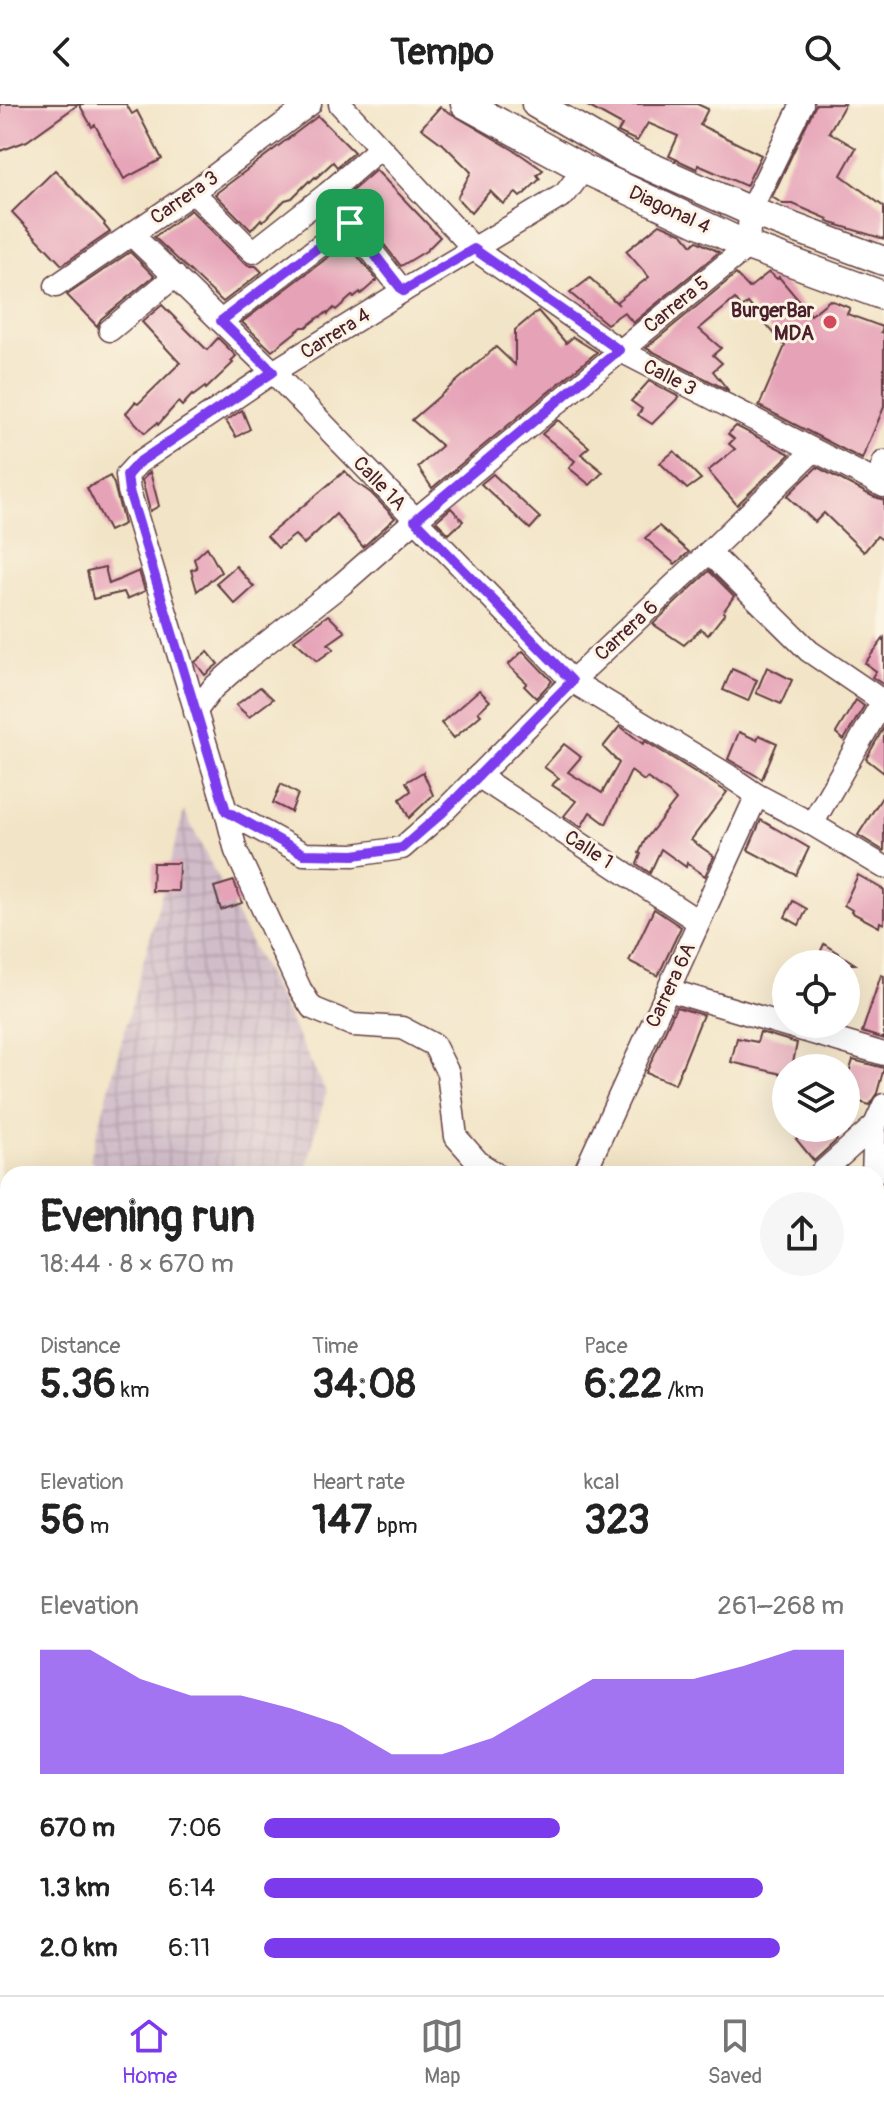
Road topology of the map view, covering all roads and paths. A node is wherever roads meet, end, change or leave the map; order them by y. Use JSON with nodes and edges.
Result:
{"nodes":[{"id":1,"x":310,"y":104,"type":"edge"},
{"id":2,"x":340,"y":104,"type":"edge"},
{"id":3,"x":465,"y":104,"type":"edge"},
{"id":4,"x":536,"y":104,"type":"edge"},
{"id":5,"x":802,"y":104,"type":"edge"},
{"id":6,"x":501,"y":112,"type":"edge"},
{"id":7,"x":380,"y":148,"type":"junction"},
{"id":8,"x":584,"y":169,"type":"junction"},
{"id":9,"x":193,"y":192,"type":"junction"},
{"id":10,"x":327,"y":194,"type":"junction"},
{"id":11,"x":750,"y":211,"type":"junction"},
{"id":12,"x":350,"y":223,"type":"junction"},
{"id":13,"x":131,"y":234,"type":"junction"},
{"id":14,"x":748,"y":246,"type":"junction"},
{"id":15,"x":474,"y":249,"type":"junction"},
{"id":16,"x":884,"y":261,"type":"edge"},
{"id":17,"x":175,"y":276,"type":"junction"},
{"id":18,"x":56,"y":286,"type":"dead end"},
{"id":19,"x":403,"y":291,"type":"junction"},
{"id":20,"x":884,"y":296,"type":"edge"},
{"id":21,"x":221,"y":321,"type":"junction"},
{"id":22,"x":110,"y":330,"type":"dead end"},
{"id":23,"x":619,"y":350,"type":"junction"},
{"id":24,"x":273,"y":372,"type":"junction"},
{"id":25,"x":813,"y":451,"type":"junction"},
{"id":26,"x":882,"y":477,"type":"edge"},
{"id":27,"x":415,"y":520,"type":"junction"},
{"id":28,"x":709,"y":552,"type":"junction"},
{"id":29,"x":572,"y":681,"type":"junction"},
{"id":30,"x":884,"y":701,"type":"edge"},
{"id":31,"x":195,"y":712,"type":"junction"},
{"id":32,"x":478,"y":776,"type":"junction"},
{"id":33,"x":757,"y":795,"type":"junction"},
{"id":34,"x":226,"y":811,"type":"junction"},
{"id":35,"x":812,"y":824,"type":"junction"},
{"id":36,"x":884,"y":867,"type":"edge"},
{"id":37,"x":699,"y":922,"type":"junction"},
{"id":38,"x":668,"y":990,"type":"junction"},
{"id":39,"x":884,"y":1054,"type":"edge"},
{"id":40,"x":880,"y":1115,"type":"edge"},
{"id":41,"x":484,"y":1166,"type":"edge"},
{"id":42,"x":588,"y":1166,"type":"edge"},
{"id":43,"x":828,"y":1166,"type":"edge"},
{"id":44,"x":874,"y":1166,"type":"edge"}],
"edges":[{"from":1,"to":9,"type":"street","name":"Carrera 3"},
{"from":2,"to":7,"type":"street","name":"Calle 3"},
{"from":3,"to":6,"type":"street","name":"Diagonal 4"},
{"from":4,"to":11,"type":"street","name":"Diagonal 4"},
{"from":5,"to":11,"type":"street"},
{"from":6,"to":8,"type":"street","name":"Diagonal 4"},
{"from":7,"to":10,"type":"street"},
{"from":7,"to":15,"type":"street","name":"Calle 3"},
{"from":8,"to":14,"type":"street","name":"Diagonal 4"},
{"from":8,"to":15,"type":"street","name":"Carrera 4"},
{"from":9,"to":10,"type":"street"},
{"from":9,"to":13,"type":"street","name":"Carrera 3"},
{"from":10,"to":12,"type":"street"},
{"from":11,"to":14,"type":"street"},
{"from":11,"to":16,"type":"street","name":"Diagonal 4"},
{"from":12,"to":19,"type":"street"},
{"from":12,"to":21,"type":"street"},
{"from":13,"to":17,"type":"street","name":"Calle 1A"},
{"from":13,"to":18,"type":"street","name":"Carrera 3"},
{"from":14,"to":20,"type":"street","name":"Diagonal 4"},
{"from":14,"to":23,"type":"street","name":"Carrera 5"},
{"from":15,"to":19,"type":"street","name":"Carrera 4"},
{"from":15,"to":23,"type":"street","name":"Calle 3"},
{"from":17,"to":21,"type":"street","name":"Calle 1A"},
{"from":17,"to":22,"type":"street"},
{"from":19,"to":24,"type":"street","name":"Carrera 4"},
{"from":21,"to":24,"type":"street","name":"Calle 1A"},
{"from":23,"to":25,"type":"street","name":"Calle 3"},
{"from":23,"to":27,"type":"street","name":"Carrera 5"},
{"from":24,"to":27,"type":"street","name":"Calle 1A"},
{"from":24,"to":31,"type":"street","name":"Carrera 4"},
{"from":25,"to":26,"type":"street","name":"Calle 3"},
{"from":25,"to":28,"type":"street","name":"Carrera 6"},
{"from":27,"to":29,"type":"street","name":"Calle 1A"},
{"from":27,"to":31,"type":"street","name":"Carrera 5"},
{"from":28,"to":29,"type":"street","name":"Carrera 6"},
{"from":28,"to":30,"type":"street"},
{"from":29,"to":32,"type":"street","name":"Carrera 6"},
{"from":29,"to":33,"type":"street","name":"Calle 1A"},
{"from":30,"to":35,"type":"street"},
{"from":31,"to":34,"type":"street"},
{"from":32,"to":34,"type":"street","name":"Carrera 6"},
{"from":32,"to":37,"type":"street","name":"Calle 1"},
{"from":33,"to":35,"type":"street","name":"Calle 1A"},
{"from":33,"to":37,"type":"street","name":"Carrera 6A"},
{"from":34,"to":41,"type":"street"},
{"from":35,"to":36,"type":"street","name":"Calle 1A"},
{"from":37,"to":38,"type":"street","name":"Carrera 6A"},
{"from":38,"to":39,"type":"street"},
{"from":38,"to":42,"type":"street","name":"Carrera 6A"},
{"from":40,"to":43,"type":"street"},
{"from":40,"to":44,"type":"street"}]}
